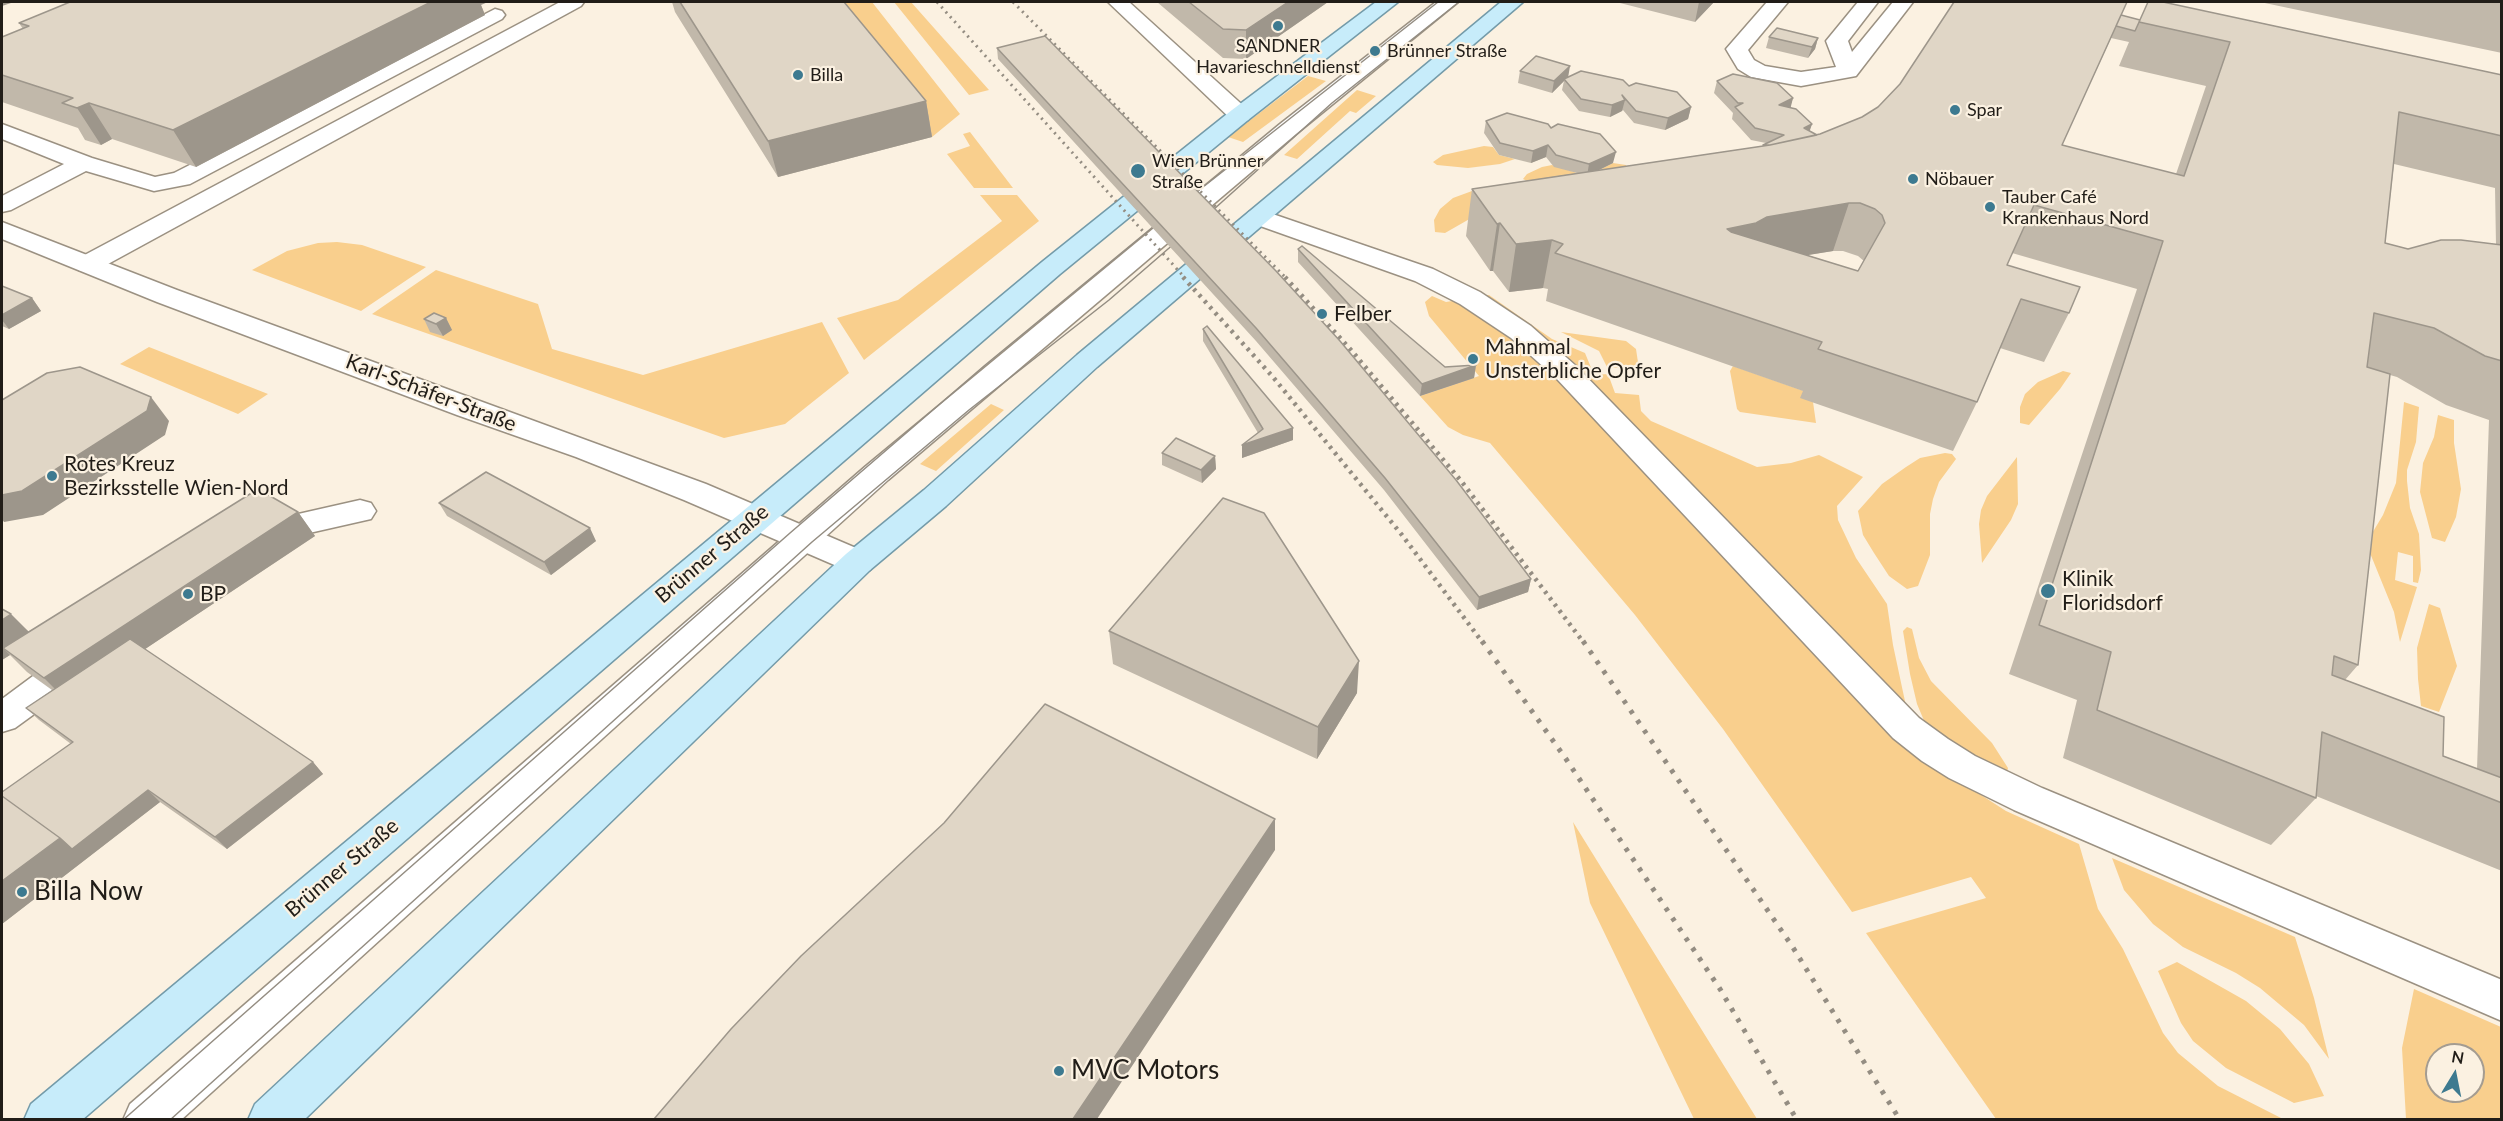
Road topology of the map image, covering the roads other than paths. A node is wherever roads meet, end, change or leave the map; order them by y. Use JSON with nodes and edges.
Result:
{"nodes":[{"id":1,"x":574,"y":2,"type":"edge"},
{"id":2,"x":1118,"y":2,"type":"edge"},
{"id":3,"x":1388,"y":2,"type":"edge"},
{"id":4,"x":1448,"y":2,"type":"edge"},
{"id":5,"x":1513,"y":2,"type":"edge"},
{"id":6,"x":1778,"y":2,"type":"edge"},
{"id":7,"x":1868,"y":2,"type":"edge"},
{"id":8,"x":1903,"y":2,"type":"edge"},
{"id":9,"x":495,"y":15,"type":"dead end"},
{"id":10,"x":1848,"y":71,"type":"junction"},
{"id":11,"x":1240,"y":116,"type":"junction"},
{"id":12,"x":2,"y":131,"type":"edge"},
{"id":13,"x":84,"y":163,"type":"junction"},
{"id":14,"x":2,"y":205,"type":"edge"},
{"id":15,"x":1258,"y":217,"type":"junction"},
{"id":16,"x":2,"y":230,"type":"edge"},
{"id":17,"x":88,"y":264,"type":"junction"},
{"id":18,"x":360,"y":511,"type":"dead end"},
{"id":19,"x":755,"y":518,"type":"junction"},
{"id":20,"x":296,"y":525,"type":"edge"},
{"id":21,"x":802,"y":539,"type":"junction"},
{"id":22,"x":858,"y":562,"type":"junction"},
{"id":23,"x":46,"y":686,"type":"edge"},
{"id":24,"x":2,"y":718,"type":"edge"},
{"id":25,"x":2502,"y":1001,"type":"edge"},
{"id":26,"x":47,"y":1119,"type":"edge"},
{"id":27,"x":147,"y":1119,"type":"edge"},
{"id":28,"x":271,"y":1119,"type":"edge"}],
"edges":[{"from":1,"to":17,"type":"street"},
{"from":2,"to":11,"type":"street"},
{"from":3,"to":11,"type":"main road","name":"Brünner Straße"},
{"from":4,"to":21,"type":"street"},
{"from":5,"to":15,"type":"main road"},
{"from":6,"to":10,"type":"street"},
{"from":7,"to":10,"type":"street"},
{"from":8,"to":10,"type":"street"},
{"from":9,"to":13,"type":"street"},
{"from":11,"to":19,"type":"main road","name":"Brünner Straße"},
{"from":12,"to":13,"type":"street"},
{"from":13,"to":14,"type":"street"},
{"from":15,"to":22,"type":"main road"},
{"from":15,"to":25,"type":"street"},
{"from":16,"to":17,"type":"street","name":"Karl-Schäfer-Straße"},
{"from":17,"to":19,"type":"street","name":"Karl-Schäfer-Straße"},
{"from":18,"to":20,"type":"street"},
{"from":19,"to":21,"type":"street","name":"Karl-Schäfer-Straße"},
{"from":19,"to":26,"type":"main road","name":"Brünner Straße"},
{"from":21,"to":22,"type":"street","name":"Karl-Schäfer-Straße"},
{"from":21,"to":27,"type":"street"},
{"from":22,"to":28,"type":"main road"},
{"from":23,"to":24,"type":"street"}]}
